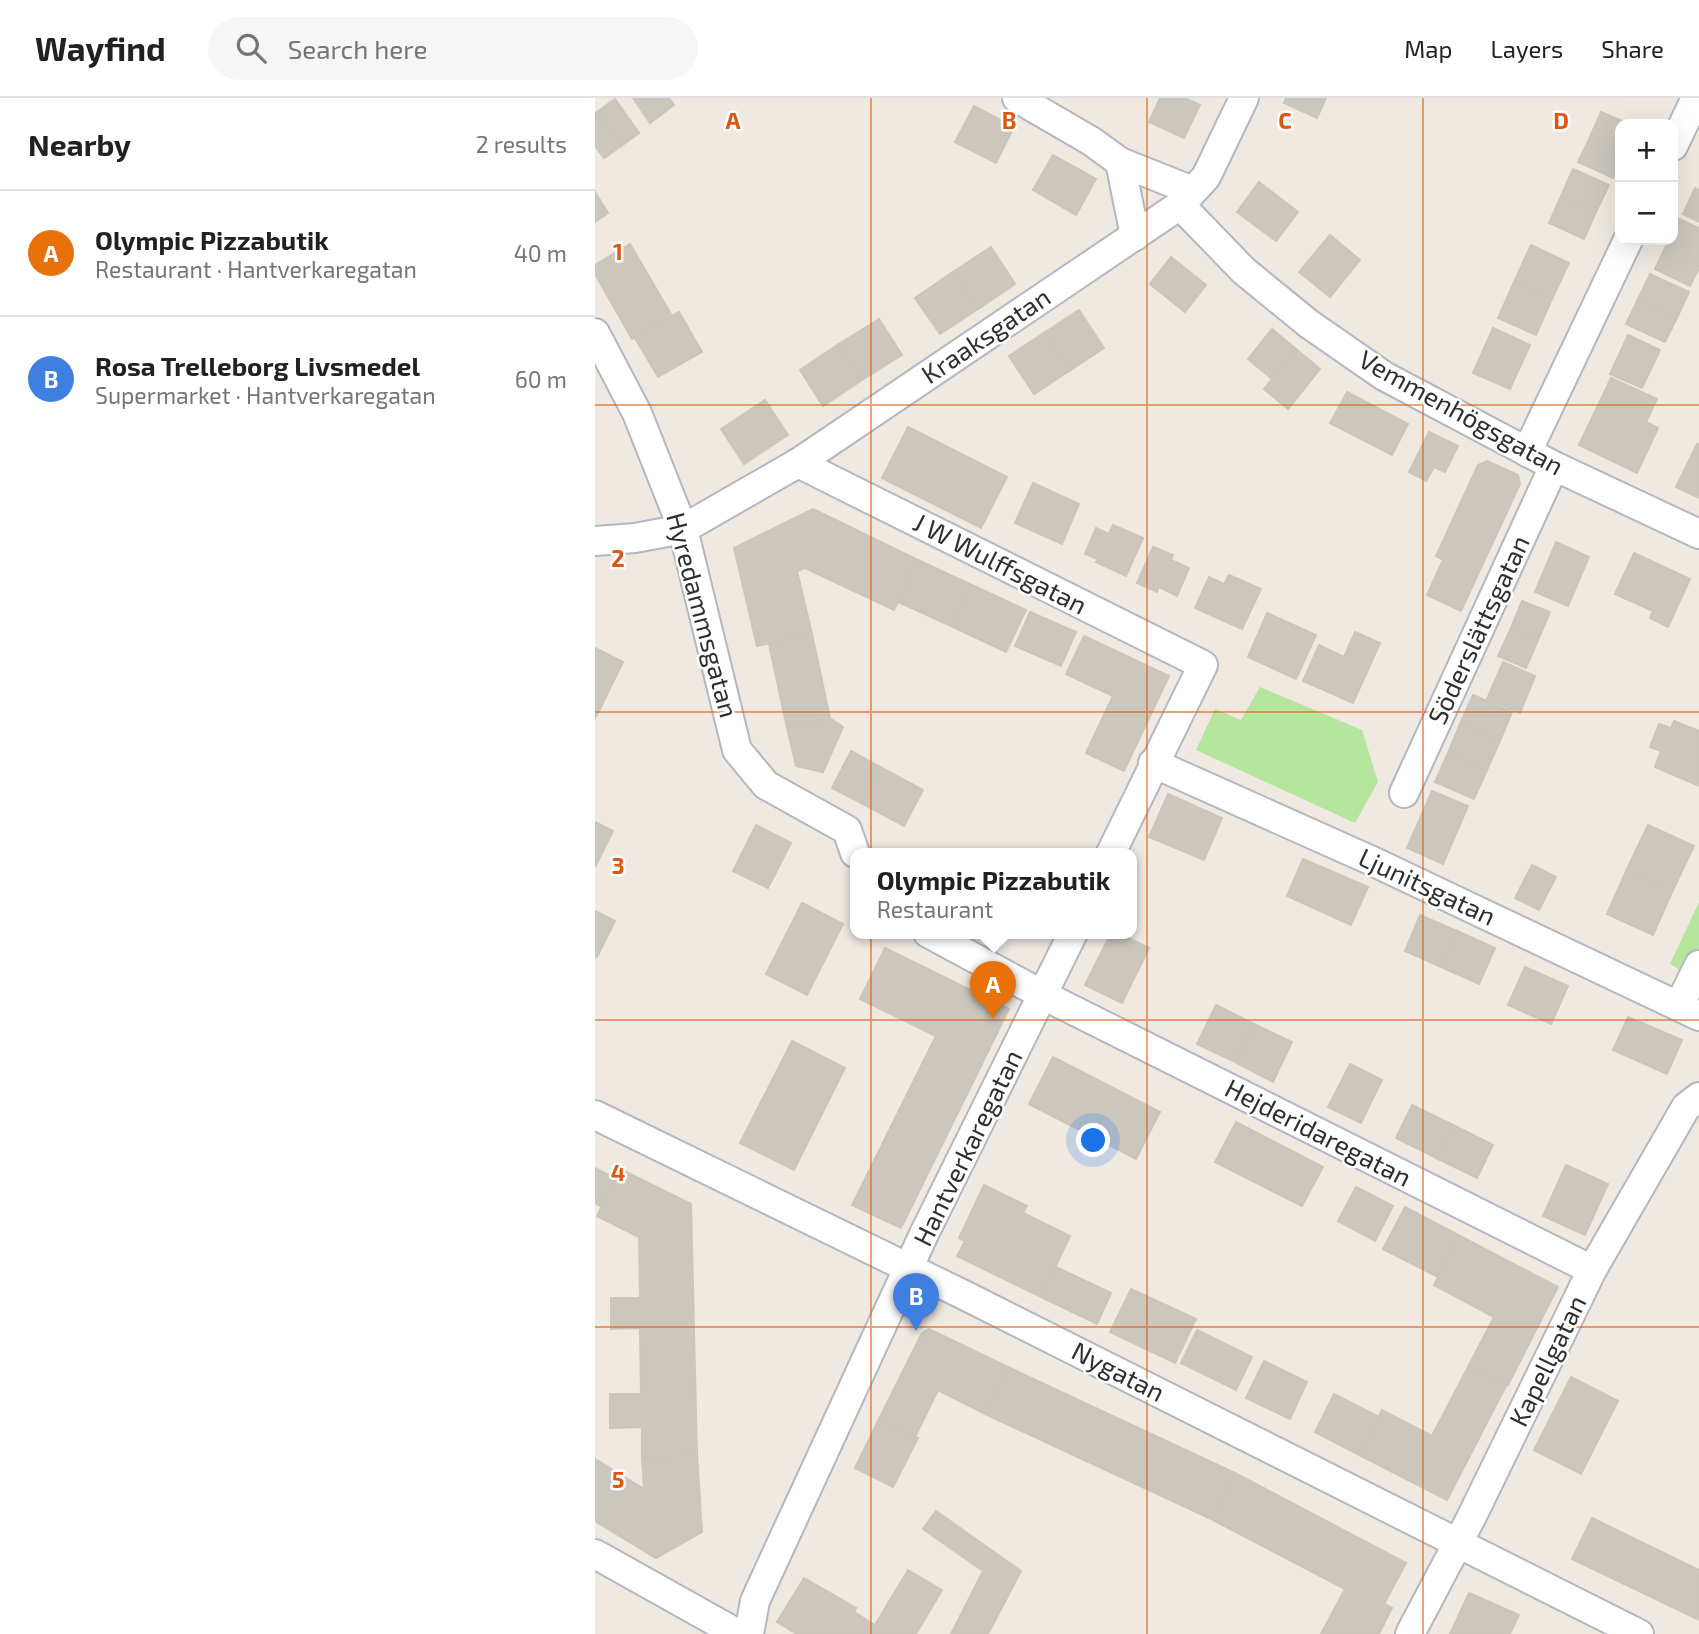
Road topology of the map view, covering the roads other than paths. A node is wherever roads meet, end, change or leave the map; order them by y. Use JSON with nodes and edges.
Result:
{"nodes":[{"id":1,"x":1017,"y":98,"type":"edge"},
{"id":2,"x":1244,"y":98,"type":"edge"},
{"id":3,"x":1696,"y":98,"type":"edge"},
{"id":4,"x":1678,"y":136,"type":"edge"},
{"id":5,"x":1120,"y":162,"type":"junction"},
{"id":6,"x":1187,"y":198,"type":"junction"},
{"id":7,"x":1135,"y":236,"type":"junction"},
{"id":8,"x":1626,"y":245,"type":"edge"},
{"id":9,"x":595,"y":333,"type":"edge"},
{"id":10,"x":1527,"y":452,"type":"junction"},
{"id":11,"x":798,"y":463,"type":"junction"},
{"id":12,"x":1554,"y":466,"type":"junction"},
{"id":13,"x":683,"y":529,"type":"junction"},
{"id":14,"x":1699,"y":534,"type":"edge"},
{"id":15,"x":595,"y":541,"type":"edge"},
{"id":16,"x":1153,"y":764,"type":"junction"},
{"id":17,"x":1404,"y":793,"type":"dead end"},
{"id":18,"x":853,"y":848,"type":"edge"},
{"id":19,"x":1113,"y":848,"type":"edge"},
{"id":20,"x":939,"y":939,"type":"edge"},
{"id":21,"x":1070,"y":939,"type":"edge"},
{"id":22,"x":1699,"y":965,"type":"edge"},
{"id":23,"x":1043,"y":995,"type":"junction"},
{"id":24,"x":1689,"y":1011,"type":"edge"},
{"id":25,"x":1699,"y":1097,"type":"edge"},
{"id":26,"x":595,"y":1115,"type":"edge"},
{"id":27,"x":909,"y":1268,"type":"junction"},
{"id":28,"x":1592,"y":1270,"type":"junction"},
{"id":29,"x":1459,"y":1542,"type":"junction"},
{"id":30,"x":595,"y":1554,"type":"edge"},
{"id":31,"x":738,"y":1634,"type":"edge"},
{"id":32,"x":749,"y":1634,"type":"edge"},
{"id":33,"x":1410,"y":1634,"type":"edge"},
{"id":34,"x":1639,"y":1634,"type":"edge"}],
"edges":[{"from":1,"to":5,"type":"street","name":"Vemmenhögsgatan"},
{"from":2,"to":6,"type":"street","name":"Kraaksgatan"},
{"from":3,"to":4,"type":"street"},
{"from":5,"to":6,"type":"street","name":"Vemmenhögsgatan"},
{"from":5,"to":7,"type":"street"},
{"from":6,"to":7,"type":"street","name":"Kraaksgatan"},
{"from":6,"to":10,"type":"street","name":"Vemmenhögsgatan"},
{"from":7,"to":11,"type":"street","name":"Kraaksgatan"},
{"from":8,"to":10,"type":"street"},
{"from":9,"to":13,"type":"street","name":"Hyredammsgatan"},
{"from":10,"to":12,"type":"street","name":"Vemmenhögsgatan"},
{"from":11,"to":13,"type":"street","name":"Kraaksgatan"},
{"from":11,"to":16,"type":"street","name":"J W Wulffsgatan"},
{"from":12,"to":14,"type":"street","name":"Vemmenhögsgatan"},
{"from":12,"to":17,"type":"street","name":"Söderslättsgatan"},
{"from":13,"to":15,"type":"street","name":"Kraaksgatan"},
{"from":13,"to":18,"type":"street","name":"Hyredammsgatan"},
{"from":16,"to":19,"type":"street"},
{"from":16,"to":24,"type":"street","name":"Ljunitsgatan"},
{"from":20,"to":23,"type":"street"},
{"from":21,"to":23,"type":"street","name":"Hantverkaregatan"},
{"from":22,"to":24,"type":"street"},
{"from":23,"to":27,"type":"street","name":"Hantverkaregatan"},
{"from":23,"to":28,"type":"street","name":"Hejderidaregatan"},
{"from":25,"to":28,"type":"street","name":"Kapellgatan"},
{"from":26,"to":27,"type":"street","name":"Nygatan"},
{"from":27,"to":29,"type":"street","name":"Nygatan"},
{"from":27,"to":32,"type":"street","name":"Hantverkaregatan"},
{"from":28,"to":29,"type":"street","name":"Kapellgatan"},
{"from":29,"to":33,"type":"street","name":"Kapellgatan"},
{"from":29,"to":34,"type":"street","name":"Nygatan"},
{"from":30,"to":31,"type":"street"}]}
